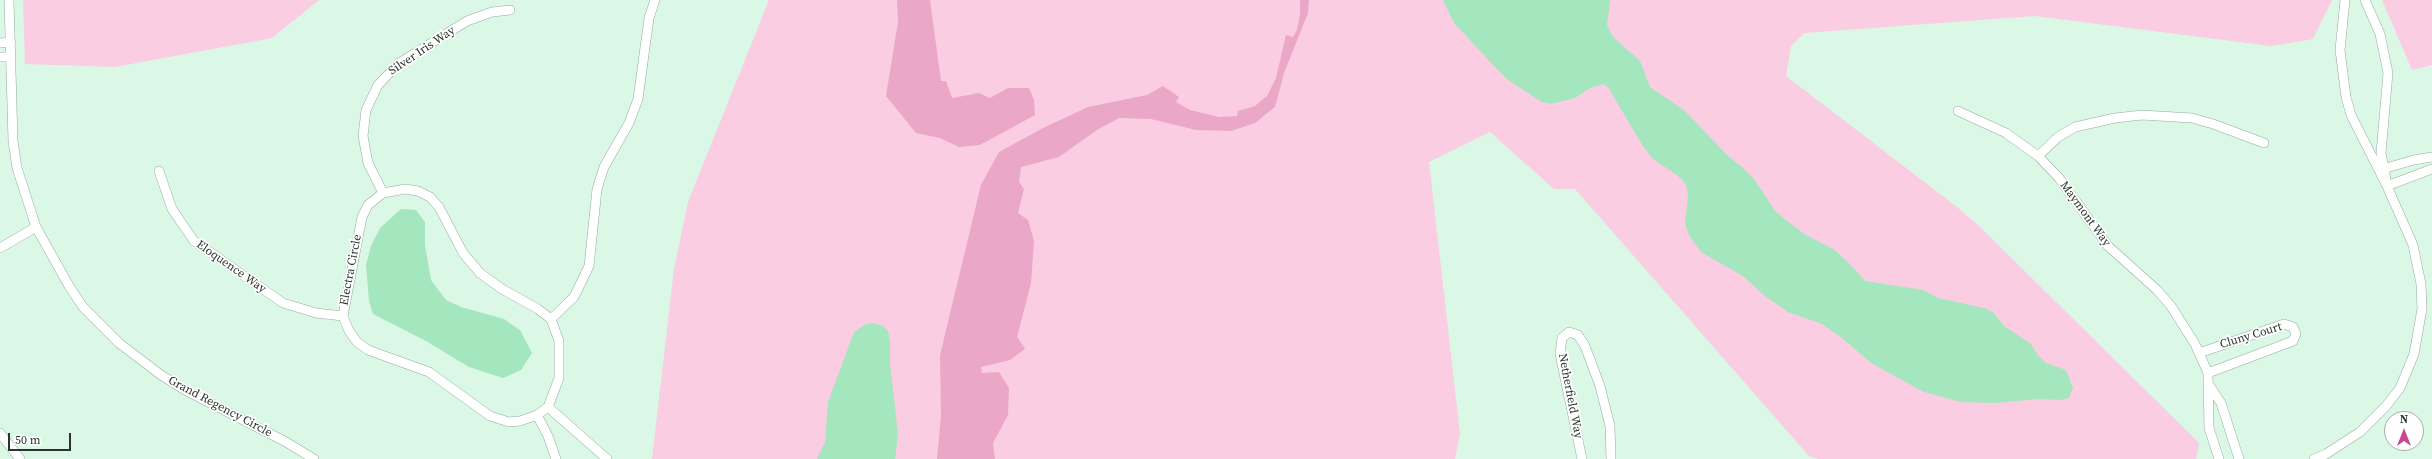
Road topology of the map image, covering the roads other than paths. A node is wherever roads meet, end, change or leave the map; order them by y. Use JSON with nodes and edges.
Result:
{"nodes":[{"id":1,"x":9,"y":0,"type":"edge"},
{"id":2,"x":655,"y":0,"type":"edge"},
{"id":3,"x":2345,"y":0,"type":"edge"},
{"id":4,"x":2365,"y":0,"type":"edge"},
{"id":5,"x":510,"y":10,"type":"dead end"},
{"id":6,"x":0,"y":42,"type":"edge"},
{"id":7,"x":11,"y":50,"type":"junction"},
{"id":8,"x":0,"y":57,"type":"edge"},
{"id":9,"x":1958,"y":111,"type":"dead end"},
{"id":10,"x":2264,"y":143,"type":"dead end"},
{"id":11,"x":2038,"y":156,"type":"junction"},
{"id":12,"x":2432,"y":157,"type":"edge"},
{"id":13,"x":2432,"y":169,"type":"edge"},
{"id":14,"x":2381,"y":170,"type":"junction"},
{"id":15,"x":159,"y":172,"type":"dead end"},
{"id":16,"x":2387,"y":186,"type":"junction"},
{"id":17,"x":383,"y":193,"type":"junction"},
{"id":18,"x":36,"y":228,"type":"junction"},
{"id":19,"x":0,"y":248,"type":"edge"},
{"id":20,"x":343,"y":316,"type":"junction"},
{"id":21,"x":551,"y":319,"type":"junction"},
{"id":22,"x":2199,"y":353,"type":"junction"},
{"id":23,"x":2208,"y":372,"type":"junction"},
{"id":24,"x":2209,"y":385,"type":"junction"},
{"id":25,"x":548,"y":407,"type":"junction"},
{"id":26,"x":537,"y":415,"type":"junction"},
{"id":27,"x":0,"y":433,"type":"edge"},
{"id":28,"x":20,"y":459,"type":"edge"},
{"id":29,"x":314,"y":459,"type":"edge"},
{"id":30,"x":556,"y":459,"type":"edge"},
{"id":31,"x":607,"y":459,"type":"edge"},
{"id":32,"x":1582,"y":459,"type":"edge"},
{"id":33,"x":1611,"y":459,"type":"edge"},
{"id":34,"x":2219,"y":459,"type":"edge"},
{"id":35,"x":2239,"y":459,"type":"edge"},
{"id":36,"x":2314,"y":459,"type":"edge"}],
"edges":[{"from":1,"to":7,"type":"street","name":"Grand Regency Circle"},
{"from":2,"to":21,"type":"street"},
{"from":3,"to":14,"type":"street"},
{"from":4,"to":14,"type":"street"},
{"from":5,"to":17,"type":"street","name":"Silver Iris Way"},
{"from":6,"to":7,"type":"street"},
{"from":7,"to":8,"type":"street"},
{"from":7,"to":18,"type":"street","name":"Grand Regency Circle"},
{"from":9,"to":11,"type":"street","name":"Maymont Way"},
{"from":10,"to":11,"type":"street"},
{"from":11,"to":22,"type":"street","name":"Maymont Way"},
{"from":12,"to":14,"type":"street"},
{"from":13,"to":16,"type":"street"},
{"from":14,"to":16,"type":"street"},
{"from":15,"to":20,"type":"street","name":"Eloquence Way"},
{"from":16,"to":36,"type":"street"},
{"from":17,"to":20,"type":"street","name":"Electra Circle"},
{"from":17,"to":21,"type":"street","name":"Electra Circle"},
{"from":18,"to":19,"type":"street"},
{"from":18,"to":29,"type":"street","name":"Grand Regency Circle"},
{"from":20,"to":26,"type":"street","name":"Electra Circle"},
{"from":21,"to":25,"type":"street","name":"Electra Circle"},
{"from":22,"to":23,"type":"street","name":"Maymont Way"},
{"from":22,"to":23,"type":"street","name":"Cluny Court"},
{"from":23,"to":24,"type":"street","name":"Maymont Way"},
{"from":24,"to":34,"type":"street","name":"Maymont Way"},
{"from":24,"to":35,"type":"street"},
{"from":25,"to":26,"type":"street","name":"Electra Circle"},
{"from":25,"to":31,"type":"street"},
{"from":26,"to":30,"type":"street"},
{"from":27,"to":28,"type":"street"},
{"from":32,"to":33,"type":"street","name":"Netherfield Way"}]}
